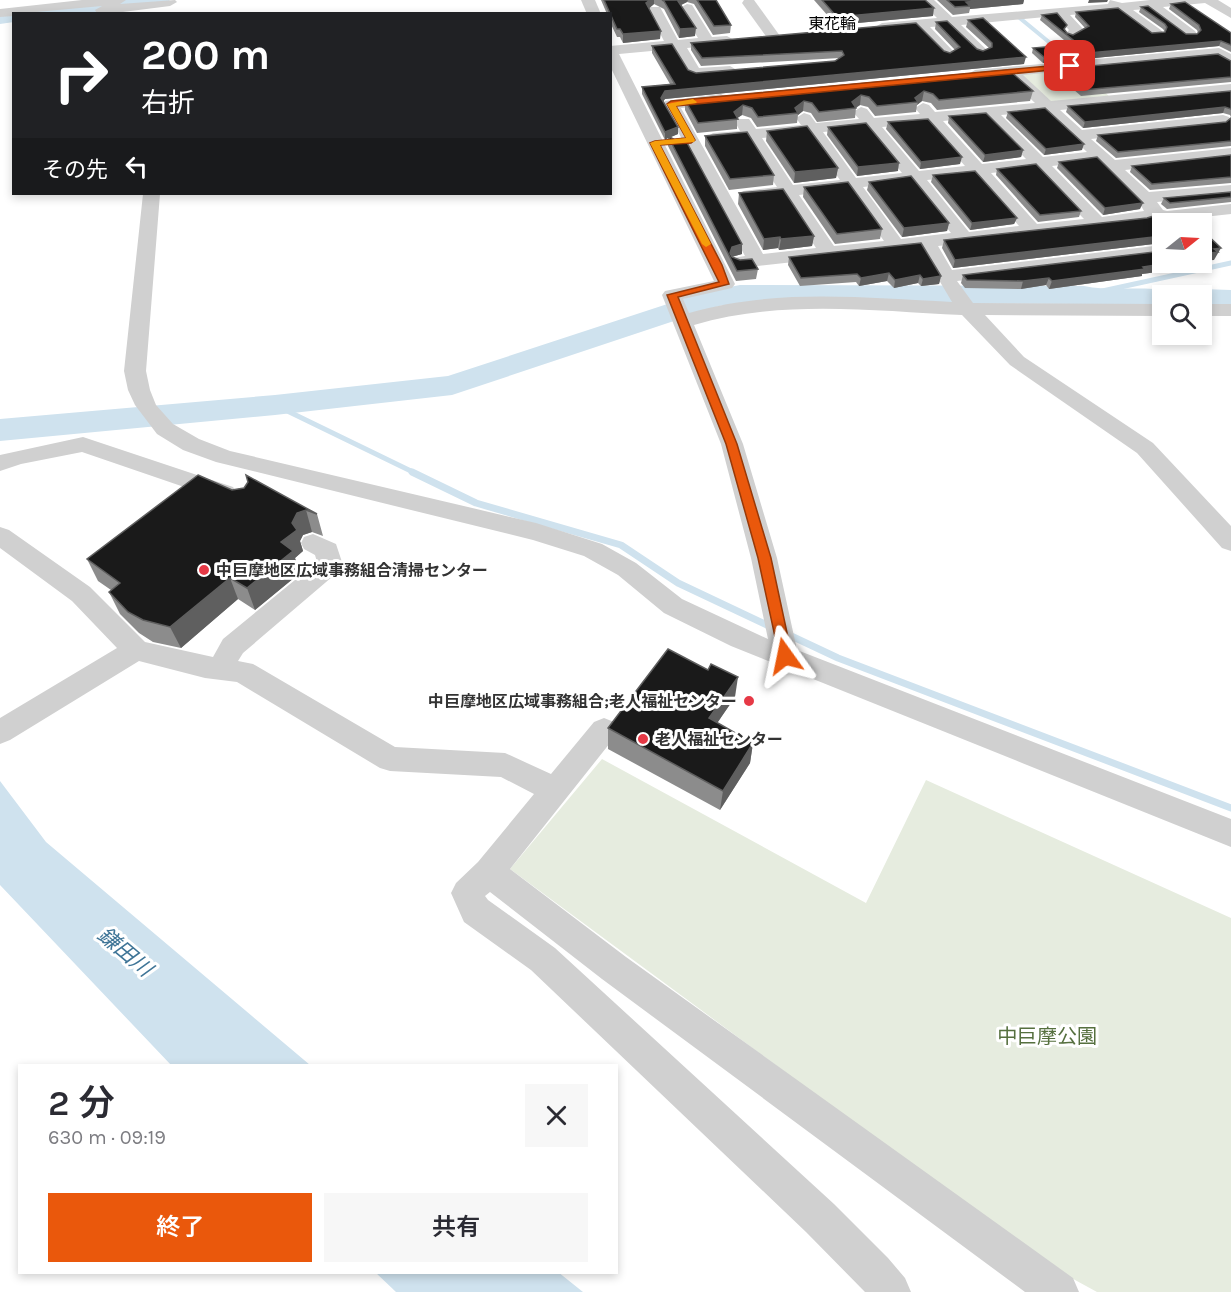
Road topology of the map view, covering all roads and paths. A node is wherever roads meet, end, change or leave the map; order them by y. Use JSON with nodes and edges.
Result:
{"nodes":[{"id":1,"x":119,"y":0,"type":"edge"},
{"id":2,"x":926,"y":0,"type":"edge"},
{"id":3,"x":1201,"y":0,"type":"edge"},
{"id":4,"x":1209,"y":0,"type":"edge"},
{"id":5,"x":749,"y":3,"type":"dead end"},
{"id":6,"x":1115,"y":3,"type":"edge"},
{"id":7,"x":170,"y":4,"type":"edge"},
{"id":8,"x":1150,"y":4,"type":"junction"},
{"id":9,"x":996,"y":6,"type":"dead end"},
{"id":10,"x":687,"y":8,"type":"dead end"},
{"id":11,"x":655,"y":10,"type":"dead end"},
{"id":12,"x":91,"y":12,"type":"edge"},
{"id":13,"x":1059,"y":12,"type":"junction"},
{"id":14,"x":0,"y":13,"type":"edge"},
{"id":15,"x":1231,"y":14,"type":"edge"},
{"id":16,"x":1013,"y":16,"type":"junction"},
{"id":17,"x":950,"y":22,"type":"junction"},
{"id":18,"x":920,"y":25,"type":"junction"},
{"id":19,"x":867,"y":28,"type":"edge"},
{"id":20,"x":1156,"y":33,"type":"edge"},
{"id":21,"x":1190,"y":33,"type":"edge"},
{"id":22,"x":1072,"y":34,"type":"edge"},
{"id":23,"x":740,"y":39,"type":"edge"},
{"id":24,"x":708,"y":42,"type":"junction"},
{"id":25,"x":675,"y":45,"type":"junction"},
{"id":26,"x":612,"y":50,"type":"edge"},
{"id":27,"x":612,"y":52,"type":"edge"},
{"id":28,"x":772,"y":52,"type":"edge"},
{"id":29,"x":982,"y":52,"type":"edge"},
{"id":30,"x":949,"y":54,"type":"edge"},
{"id":31,"x":1147,"y":59,"type":"junction"},
{"id":32,"x":1231,"y":61,"type":"edge"},
{"id":33,"x":750,"y":69,"type":"edge"},
{"id":34,"x":1011,"y":72,"type":"junction"},
{"id":35,"x":955,"y":77,"type":"edge"},
{"id":36,"x":1231,"y":89,"type":"edge"},
{"id":37,"x":1189,"y":93,"type":"junction"},
{"id":38,"x":849,"y":96,"type":"edge"},
{"id":39,"x":916,"y":100,"type":"edge"},
{"id":40,"x":792,"y":102,"type":"edge"},
{"id":41,"x":1047,"y":106,"type":"junction"},
{"id":42,"x":989,"y":112,"type":"junction"},
{"id":43,"x":931,"y":117,"type":"junction"},
{"id":44,"x":871,"y":123,"type":"junction"},
{"id":45,"x":1227,"y":123,"type":"edge"},
{"id":46,"x":812,"y":129,"type":"junction"},
{"id":47,"x":751,"y":135,"type":"junction"},
{"id":48,"x":1078,"y":135,"type":"junction"},
{"id":49,"x":691,"y":140,"type":"junction"},
{"id":50,"x":655,"y":143,"type":"junction"},
{"id":51,"x":1231,"y":153,"type":"edge"},
{"id":52,"x":1105,"y":161,"type":"junction"},
{"id":53,"x":1039,"y":163,"type":"junction"},
{"id":54,"x":978,"y":170,"type":"junction"},
{"id":55,"x":915,"y":177,"type":"junction"},
{"id":56,"x":852,"y":184,"type":"junction"},
{"id":57,"x":1225,"y":190,"type":"edge"},
{"id":58,"x":787,"y":191,"type":"junction"},
{"id":59,"x":152,"y":195,"type":"edge"},
{"id":60,"x":723,"y":198,"type":"junction"},
{"id":61,"x":1231,"y":209,"type":"edge"},
{"id":62,"x":1147,"y":210,"type":"junction"},
{"id":63,"x":1152,"y":218,"type":"edge"},
{"id":64,"x":1098,"y":223,"type":"junction"},
{"id":65,"x":1031,"y":229,"type":"junction"},
{"id":66,"x":964,"y":237,"type":"junction"},
{"id":67,"x":926,"y":241,"type":"junction"},
{"id":68,"x":896,"y":245,"type":"junction"},
{"id":69,"x":828,"y":252,"type":"junction"},
{"id":70,"x":1152,"y":252,"type":"edge"},
{"id":71,"x":757,"y":260,"type":"junction"},
{"id":72,"x":717,"y":265,"type":"junction"},
{"id":73,"x":957,"y":295,"type":"junction"},
{"id":74,"x":1152,"y":309,"type":"edge"},
{"id":75,"x":1212,"y":310,"type":"edge"},
{"id":76,"x":1231,"y":310,"type":"edge"},
{"id":77,"x":679,"y":314,"type":"junction"},
{"id":78,"x":0,"y":463,"type":"edge"},
{"id":79,"x":242,"y":502,"type":"edge"},
{"id":80,"x":0,"y":536,"type":"edge"},
{"id":81,"x":1231,"y":542,"type":"edge"},
{"id":82,"x":314,"y":543,"type":"dead end"},
{"id":83,"x":136,"y":650,"type":"junction"},
{"id":84,"x":785,"y":656,"type":"junction"},
{"id":85,"x":226,"y":657,"type":"junction"},
{"id":86,"x":604,"y":730,"type":"dead end"},
{"id":87,"x":0,"y":732,"type":"edge"},
{"id":88,"x":555,"y":790,"type":"junction"},
{"id":89,"x":1231,"y":832,"type":"edge"},
{"id":90,"x":489,"y":872,"type":"junction"},
{"id":91,"x":891,"y":1292,"type":"edge"},
{"id":92,"x":1059,"y":1292,"type":"edge"}],
"edges":[{"from":1,"to":14,"type":"street"},
{"from":2,"to":17,"type":"street"},
{"from":3,"to":8,"type":"street"},
{"from":4,"to":15,"type":"street"},
{"from":5,"to":28,"type":"street"},
{"from":6,"to":8,"type":"street"},
{"from":6,"to":13,"type":"street"},
{"from":6,"to":20,"type":"street"},
{"from":7,"to":12,"type":"street"},
{"from":8,"to":21,"type":"street"},
{"from":9,"to":16,"type":"street"},
{"from":10,"to":24,"type":"street"},
{"from":11,"to":25,"type":"street"},
{"from":13,"to":16,"type":"street"},
{"from":13,"to":22,"type":"street"},
{"from":16,"to":17,"type":"street"},
{"from":17,"to":18,"type":"street"},
{"from":17,"to":29,"type":"street"},
{"from":18,"to":19,"type":"street"},
{"from":18,"to":30,"type":"street"},
{"from":23,"to":24,"type":"street"},
{"from":24,"to":25,"type":"street"},
{"from":25,"to":26,"type":"street"},
{"from":25,"to":33,"type":"street"},
{"from":27,"to":50,"type":"street"},
{"from":31,"to":32,"type":"street"},
{"from":31,"to":34,"type":"street"},
{"from":31,"to":37,"type":"street"},
{"from":34,"to":35,"type":"street"},
{"from":34,"to":41,"type":"street"},
{"from":36,"to":37,"type":"street"},
{"from":37,"to":41,"type":"street"},
{"from":37,"to":45,"type":"street"},
{"from":38,"to":44,"type":"street"},
{"from":39,"to":43,"type":"street"},
{"from":40,"to":46,"type":"street"},
{"from":41,"to":42,"type":"street"},
{"from":41,"to":48,"type":"street"},
{"from":42,"to":43,"type":"street"},
{"from":42,"to":53,"type":"street"},
{"from":43,"to":44,"type":"street"},
{"from":43,"to":54,"type":"street"},
{"from":44,"to":46,"type":"street"},
{"from":44,"to":55,"type":"street"},
{"from":45,"to":48,"type":"street"},
{"from":46,"to":47,"type":"street"},
{"from":46,"to":56,"type":"street"},
{"from":47,"to":49,"type":"street"},
{"from":47,"to":49,"type":"street"},
{"from":47,"to":58,"type":"street"},
{"from":48,"to":52,"type":"street"},
{"from":49,"to":50,"type":"street"},
{"from":49,"to":60,"type":"street"},
{"from":50,"to":72,"type":"street"},
{"from":51,"to":52,"type":"street"},
{"from":52,"to":53,"type":"street"},
{"from":52,"to":62,"type":"street"},
{"from":53,"to":54,"type":"street"},
{"from":53,"to":64,"type":"street"},
{"from":54,"to":55,"type":"street"},
{"from":54,"to":65,"type":"street"},
{"from":55,"to":56,"type":"street"},
{"from":55,"to":66,"type":"street"},
{"from":56,"to":58,"type":"street"},
{"from":56,"to":68,"type":"street"},
{"from":57,"to":62,"type":"street"},
{"from":58,"to":60,"type":"street"},
{"from":58,"to":69,"type":"street"},
{"from":59,"to":84,"type":"street"},
{"from":60,"to":71,"type":"street"},
{"from":61,"to":62,"type":"street"},
{"from":62,"to":63,"type":"street"},
{"from":62,"to":64,"type":"street"},
{"from":64,"to":65,"type":"street"},
{"from":65,"to":66,"type":"street"},
{"from":66,"to":67,"type":"street"},
{"from":67,"to":68,"type":"street"},
{"from":67,"to":73,"type":"street"},
{"from":68,"to":69,"type":"street"},
{"from":69,"to":71,"type":"street"},
{"from":70,"to":73,"type":"street"},
{"from":71,"to":72,"type":"street"},
{"from":72,"to":77,"type":"street"},
{"from":73,"to":74,"type":"street"},
{"from":73,"to":77,"type":"street"},
{"from":73,"to":81,"type":"street"},
{"from":75,"to":76,"type":"street"},
{"from":77,"to":84,"type":"street"},
{"from":78,"to":79,"type":"street"},
{"from":80,"to":83,"type":"street"},
{"from":82,"to":85,"type":"street"},
{"from":83,"to":85,"type":"street"},
{"from":83,"to":87,"type":"street"},
{"from":84,"to":89,"type":"street"},
{"from":85,"to":88,"type":"street"},
{"from":86,"to":88,"type":"street"},
{"from":88,"to":90,"type":"street"},
{"from":90,"to":91,"type":"street"},
{"from":90,"to":92,"type":"street"}]}
